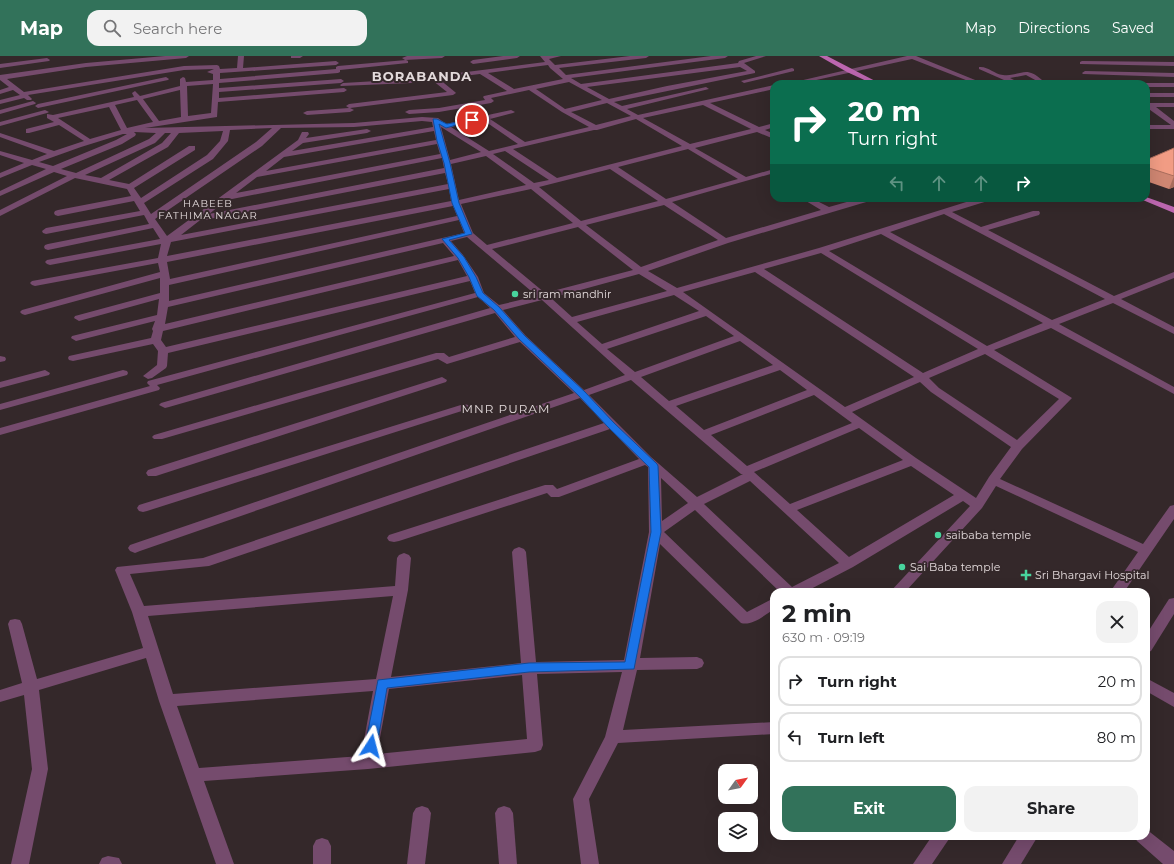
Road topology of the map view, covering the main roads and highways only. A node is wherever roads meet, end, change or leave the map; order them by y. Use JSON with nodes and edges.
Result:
{"nodes":[{"id":1,"x":822,"y":56,"type":"edge"},
{"id":2,"x":869,"y":80,"type":"edge"},
{"id":3,"x":1150,"y":201,"type":"edge"},
{"id":4,"x":1174,"y":210,"type":"edge"}],
"edges":[{"from":1,"to":2,"type":"main road"},
{"from":3,"to":4,"type":"main road"}]}
